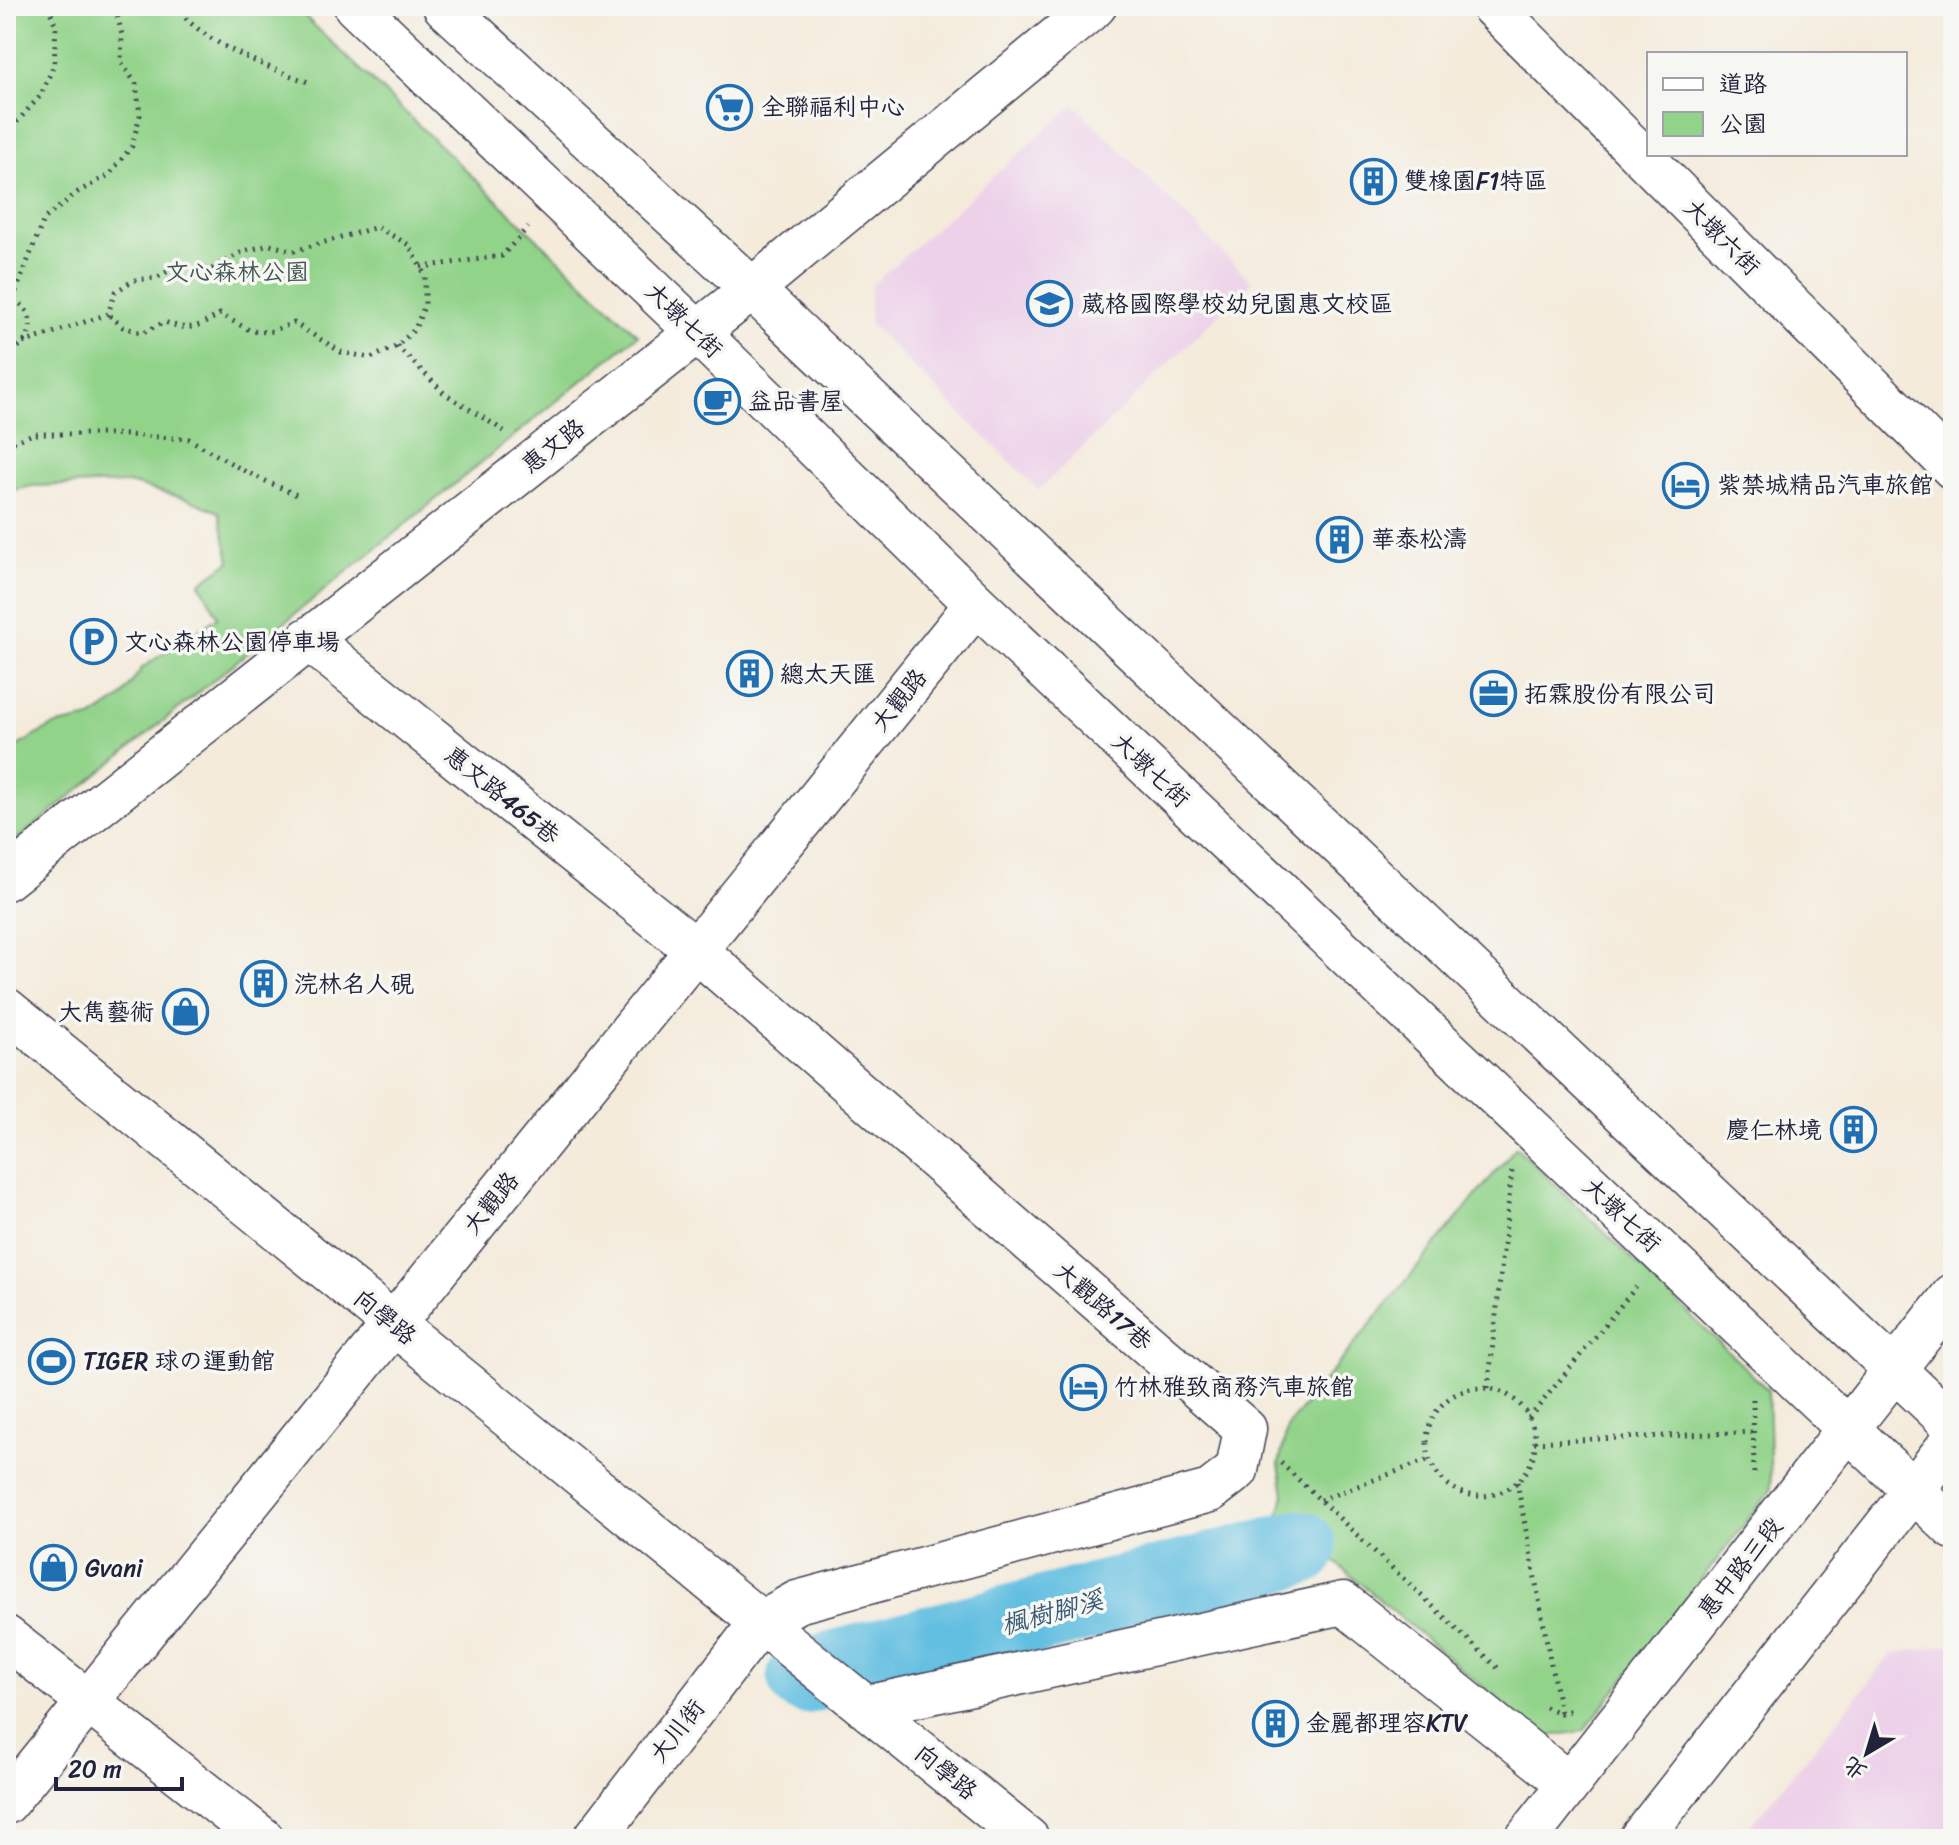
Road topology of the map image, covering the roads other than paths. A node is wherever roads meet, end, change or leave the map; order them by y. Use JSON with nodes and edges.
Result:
{"nodes":[{"id":1,"x":355,"y":6,"type":"edge"},
{"id":2,"x":444,"y":6,"type":"edge"},
{"id":3,"x":1095,"y":6,"type":"edge"},
{"id":4,"x":1492,"y":6,"type":"edge"},
{"id":5,"x":752,"y":289,"type":"junction"},
{"id":6,"x":697,"y":332,"type":"junction"},
{"id":7,"x":1953,"y":468,"type":"edge"},
{"id":8,"x":976,"y":604,"type":"junction"},
{"id":9,"x":308,"y":639,"type":"junction"},
{"id":10,"x":6,"y":879,"type":"edge"},
{"id":11,"x":696,"y":950,"type":"junction"},
{"id":12,"x":6,"y":1009,"type":"edge"},
{"id":13,"x":1953,"y":1295,"type":"edge"},
{"id":14,"x":393,"y":1324,"type":"junction"},
{"id":15,"x":1896,"y":1369,"type":"junction"},
{"id":16,"x":1953,"y":1425,"type":"edge"},
{"id":17,"x":1849,"y":1430,"type":"junction"},
{"id":18,"x":1953,"y":1440,"type":"edge"},
{"id":19,"x":1914,"y":1491,"type":"junction"},
{"id":20,"x":1953,"y":1528,"type":"edge"},
{"id":21,"x":762,"y":1623,"type":"junction"},
{"id":22,"x":6,"y":1637,"type":"edge"},
{"id":23,"x":87,"y":1701,"type":"junction"},
{"id":24,"x":864,"y":1706,"type":"junction"},
{"id":25,"x":1569,"y":1784,"type":"junction"},
{"id":26,"x":6,"y":1803,"type":"edge"},
{"id":27,"x":263,"y":1839,"type":"edge"},
{"id":28,"x":594,"y":1839,"type":"edge"},
{"id":29,"x":1028,"y":1839,"type":"edge"},
{"id":30,"x":1526,"y":1839,"type":"edge"},
{"id":31,"x":1640,"y":1839,"type":"edge"}],
"edges":[{"from":1,"to":6,"type":"street","name":"大墩七街"},
{"from":2,"to":5,"type":"street"},
{"from":3,"to":5,"type":"street","name":"惠文路"},
{"from":4,"to":7,"type":"street","name":"大墩六街"},
{"from":5,"to":6,"type":"street","name":"惠文路"},
{"from":5,"to":15,"type":"street"},
{"from":6,"to":8,"type":"street","name":"大墩七街"},
{"from":6,"to":9,"type":"street","name":"惠文路"},
{"from":8,"to":11,"type":"street","name":"大觀路"},
{"from":8,"to":17,"type":"street","name":"大墩七街"},
{"from":9,"to":10,"type":"street","name":"惠文路"},
{"from":9,"to":11,"type":"street","name":"惠文路465巷"},
{"from":11,"to":14,"type":"street","name":"大觀路"},
{"from":11,"to":21,"type":"street","name":"大觀路17巷"},
{"from":12,"to":14,"type":"street","name":"向學路"},
{"from":13,"to":15,"type":"street","name":"惠中路三段"},
{"from":14,"to":21,"type":"street","name":"向學路"},
{"from":14,"to":23,"type":"street","name":"大觀路"},
{"from":15,"to":16,"type":"street"},
{"from":15,"to":17,"type":"street","name":"惠中路三段"},
{"from":17,"to":19,"type":"street","name":"大墩七街"},
{"from":17,"to":25,"type":"street","name":"惠中路三段"},
{"from":18,"to":19,"type":"street"},
{"from":19,"to":20,"type":"street","name":"大墩七街"},
{"from":19,"to":31,"type":"street"},
{"from":21,"to":24,"type":"street","name":"向學路"},
{"from":21,"to":28,"type":"street","name":"大川街"},
{"from":22,"to":23,"type":"street"},
{"from":23,"to":26,"type":"street","name":"大觀路"},
{"from":23,"to":27,"type":"street"},
{"from":24,"to":25,"type":"street"},
{"from":24,"to":29,"type":"street","name":"向學路"},
{"from":25,"to":30,"type":"street","name":"惠中路三段"}]}
